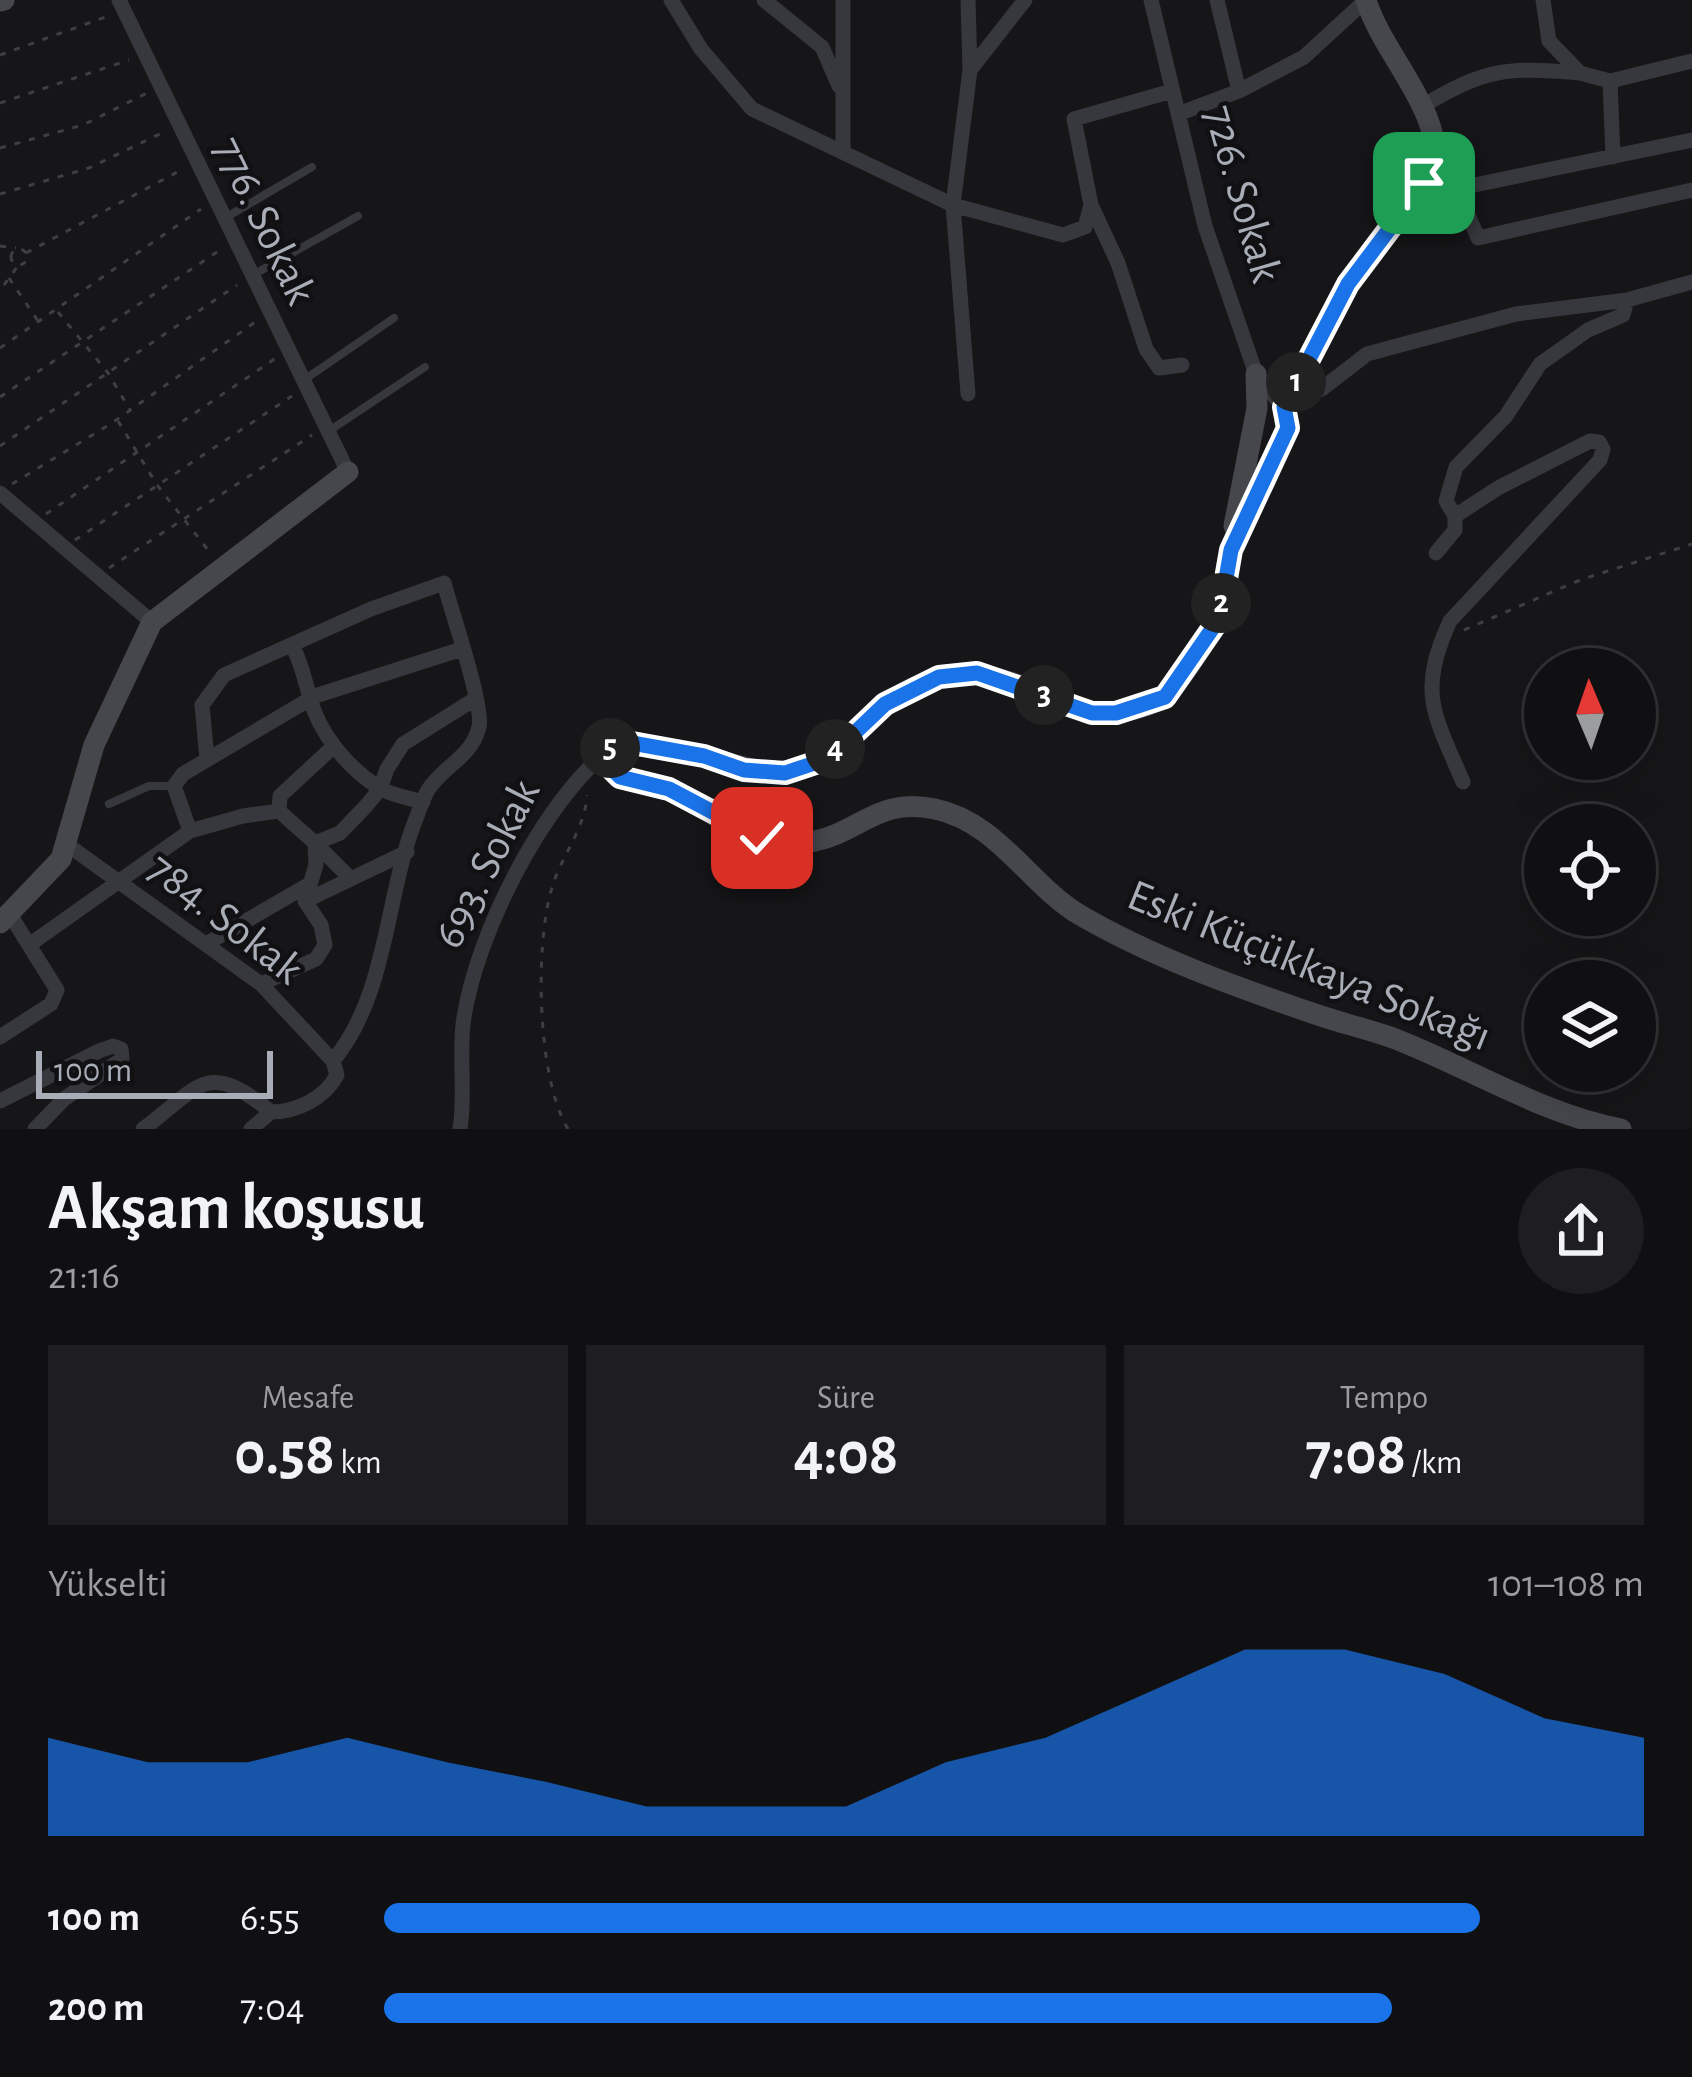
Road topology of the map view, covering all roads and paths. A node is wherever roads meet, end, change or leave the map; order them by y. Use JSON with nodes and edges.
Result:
{"nodes":[{"id":1,"x":671,"y":0,"type":"edge"},
{"id":2,"x":764,"y":0,"type":"edge"},
{"id":3,"x":843,"y":0,"type":"edge"},
{"id":4,"x":968,"y":0,"type":"edge"},
{"id":5,"x":1025,"y":0,"type":"edge"},
{"id":6,"x":1151,"y":0,"type":"edge"},
{"id":7,"x":1217,"y":0,"type":"edge"},
{"id":8,"x":1366,"y":0,"type":"edge"},
{"id":9,"x":1543,"y":0,"type":"edge"},
{"id":10,"x":120,"y":6,"type":"edge"},
{"id":11,"x":0,"y":55,"type":"edge"},
{"id":12,"x":143,"y":55,"type":"junction"},
{"id":13,"x":1691,"y":60,"type":"edge"},
{"id":14,"x":970,"y":70,"type":"junction"},
{"id":15,"x":1580,"y":73,"type":"junction"},
{"id":16,"x":1610,"y":81,"type":"junction"},
{"id":17,"x":159,"y":87,"type":"junction"},
{"id":18,"x":1172,"y":91,"type":"junction"},
{"id":19,"x":1239,"y":91,"type":"junction"},
{"id":20,"x":842,"y":92,"type":"junction"},
{"id":21,"x":0,"y":103,"type":"edge"},
{"id":22,"x":1421,"y":107,"type":"junction"},
{"id":23,"x":1178,"y":114,"type":"junction"},
{"id":24,"x":178,"y":126,"type":"junction"},
{"id":25,"x":1692,"y":140,"type":"edge"},
{"id":26,"x":0,"y":148,"type":"edge"},
{"id":27,"x":844,"y":151,"type":"junction"},
{"id":28,"x":1613,"y":157,"type":"junction"},
{"id":29,"x":196,"y":163,"type":"junction"},
{"id":30,"x":311,"y":167,"type":"dead end"},
{"id":31,"x":1424,"y":183,"type":"junction"},
{"id":32,"x":1456,"y":189,"type":"junction"},
{"id":33,"x":1692,"y":190,"type":"edge"},
{"id":34,"x":0,"y":194,"type":"edge"},
{"id":35,"x":214,"y":200,"type":"junction"},
{"id":36,"x":953,"y":205,"type":"junction"},
{"id":37,"x":1091,"y":206,"type":"junction"},
{"id":38,"x":358,"y":216,"type":"dead end"},
{"id":39,"x":224,"y":219,"type":"junction"},
{"id":40,"x":234,"y":241,"type":"junction"},
{"id":41,"x":0,"y":247,"type":"edge"},
{"id":42,"x":18,"y":248,"type":"junction"},
{"id":43,"x":26,"y":254,"type":"junction"},
{"id":44,"x":18,"y":265,"type":"junction"},
{"id":45,"x":251,"y":275,"type":"junction"},
{"id":46,"x":9,"y":278,"type":"junction"},
{"id":47,"x":1692,"y":282,"type":"edge"},
{"id":48,"x":4,"y":285,"type":"dead end"},
{"id":49,"x":1628,"y":299,"type":"junction"},
{"id":50,"x":57,"y":311,"type":"junction"},
{"id":51,"x":269,"y":312,"type":"junction"},
{"id":52,"x":394,"y":317,"type":"dead end"},
{"id":53,"x":39,"y":322,"type":"junction"},
{"id":54,"x":80,"y":344,"type":"junction"},
{"id":55,"x":0,"y":348,"type":"edge"},
{"id":56,"x":288,"y":350,"type":"junction"},
{"id":57,"x":1182,"y":365,"type":"dead end"},
{"id":58,"x":425,"y":367,"type":"dead end"},
{"id":59,"x":108,"y":373,"type":"junction"},
{"id":60,"x":1256,"y":374,"type":"junction"},
{"id":61,"x":304,"y":384,"type":"junction"},
{"id":62,"x":968,"y":394,"type":"dead end"},
{"id":63,"x":0,"y":397,"type":"edge"},
{"id":64,"x":1284,"y":407,"type":"junction"},
{"id":65,"x":130,"y":410,"type":"junction"},
{"id":66,"x":117,"y":419,"type":"junction"},
{"id":67,"x":327,"y":429,"type":"junction"},
{"id":68,"x":0,"y":446,"type":"edge"},
{"id":69,"x":137,"y":450,"type":"junction"},
{"id":70,"x":348,"y":472,"type":"joint"},
{"id":71,"x":157,"y":485,"type":"junction"},
{"id":72,"x":0,"y":492,"type":"edge"},
{"id":73,"x":1455,"y":516,"type":"junction"},
{"id":74,"x":184,"y":518,"type":"junction"},
{"id":75,"x":34,"y":522,"type":"junction"},
{"id":76,"x":1692,"y":544,"type":"edge"},
{"id":77,"x":64,"y":547,"type":"junction"},
{"id":78,"x":1231,"y":550,"type":"junction"},
{"id":79,"x":1436,"y":553,"type":"dead end"},
{"id":80,"x":221,"y":568,"type":"junction"},
{"id":81,"x":98,"y":576,"type":"junction"},
{"id":82,"x":152,"y":622,"type":"junction"},
{"id":83,"x":1441,"y":640,"type":"junction"},
{"id":84,"x":292,"y":645,"type":"junction"},
{"id":85,"x":462,"y":649,"type":"junction"},
{"id":86,"x":475,"y":699,"type":"junction"},
{"id":87,"x":310,"y":700,"type":"junction"},
{"id":88,"x":334,"y":746,"type":"junction"},
{"id":89,"x":607,"y":751,"type":"junction"},
{"id":90,"x":207,"y":759,"type":"junction"},
{"id":91,"x":578,"y":776,"type":"junction"},
{"id":92,"x":1463,"y":782,"type":"dead end"},
{"id":93,"x":174,"y":786,"type":"junction"},
{"id":94,"x":380,"y":789,"type":"junction"},
{"id":95,"x":423,"y":802,"type":"junction"},
{"id":96,"x":109,"y":804,"type":"dead end"},
{"id":97,"x":279,"y":811,"type":"junction"},
{"id":98,"x":190,"y":831,"type":"junction"},
{"id":99,"x":315,"y":842,"type":"junction"},
{"id":100,"x":65,"y":843,"type":"junction"},
{"id":101,"x":407,"y":852,"type":"junction"},
{"id":102,"x":351,"y":879,"type":"junction"},
{"id":103,"x":121,"y":883,"type":"junction"},
{"id":104,"x":306,"y":893,"type":"junction"},
{"id":105,"x":5,"y":918,"type":"edge"},
{"id":106,"x":206,"y":944,"type":"junction"},
{"id":107,"x":29,"y":945,"type":"junction"},
{"id":108,"x":260,"y":984,"type":"junction"},
{"id":109,"x":0,"y":1037,"type":"edge"},
{"id":110,"x":333,"y":1061,"type":"junction"},
{"id":111,"x":0,"y":1101,"type":"edge"},
{"id":112,"x":271,"y":1112,"type":"junction"},
{"id":113,"x":35,"y":1129,"type":"edge"},
{"id":114,"x":143,"y":1129,"type":"edge"},
{"id":115,"x":251,"y":1129,"type":"edge"},
{"id":116,"x":460,"y":1129,"type":"edge"},
{"id":117,"x":568,"y":1129,"type":"edge"},
{"id":118,"x":1621,"y":1129,"type":"edge"}],
"edges":[{"from":1,"to":27,"type":"street"},
{"from":2,"to":20,"type":"street"},
{"from":3,"to":20,"type":"street"},
{"from":4,"to":14,"type":"street"},
{"from":5,"to":14,"type":"street"},
{"from":6,"to":18,"type":"street","name":"726. Sokak"},
{"from":7,"to":19,"type":"street"},
{"from":8,"to":19,"type":"street"},
{"from":8,"to":22,"type":"street"},
{"from":9,"to":15,"type":"street"},
{"from":10,"to":11,"type":"path"},
{"from":10,"to":12,"type":"street","name":"776. Sokak"},
{"from":12,"to":17,"type":"street","name":"776. Sokak"},
{"from":12,"to":21,"type":"path"},
{"from":13,"to":16,"type":"street"},
{"from":14,"to":36,"type":"street"},
{"from":15,"to":16,"type":"street"},
{"from":15,"to":22,"type":"street"},
{"from":16,"to":28,"type":"street"},
{"from":17,"to":24,"type":"street","name":"776. Sokak"},
{"from":17,"to":26,"type":"path"},
{"from":18,"to":23,"type":"street","name":"726. Sokak"},
{"from":18,"to":37,"type":"street"},
{"from":19,"to":23,"type":"street"},
{"from":20,"to":27,"type":"street"},
{"from":22,"to":31,"type":"street"},
{"from":23,"to":60,"type":"street","name":"726. Sokak"},
{"from":24,"to":29,"type":"street","name":"776. Sokak"},
{"from":24,"to":34,"type":"path"},
{"from":25,"to":28,"type":"street"},
{"from":27,"to":36,"type":"street"},
{"from":28,"to":32,"type":"street"},
{"from":29,"to":35,"type":"street","name":"776. Sokak"},
{"from":29,"to":43,"type":"path"},
{"from":30,"to":39,"type":"lane"},
{"from":31,"to":32,"type":"street"},
{"from":31,"to":64,"type":"street"},
{"from":32,"to":33,"type":"street"},
{"from":35,"to":39,"type":"street","name":"776. Sokak"},
{"from":35,"to":50,"type":"path"},
{"from":36,"to":37,"type":"street"},
{"from":36,"to":62,"type":"street"},
{"from":37,"to":57,"type":"street"},
{"from":38,"to":45,"type":"lane"},
{"from":39,"to":40,"type":"street","name":"776. Sokak"},
{"from":40,"to":45,"type":"street","name":"776. Sokak"},
{"from":40,"to":54,"type":"path"},
{"from":41,"to":42,"type":"path"},
{"from":42,"to":43,"type":"path"},
{"from":42,"to":44,"type":"path"},
{"from":43,"to":44,"type":"path"},
{"from":44,"to":46,"type":"path"},
{"from":45,"to":51,"type":"street","name":"776. Sokak"},
{"from":45,"to":59,"type":"path"},
{"from":46,"to":48,"type":"path"},
{"from":46,"to":53,"type":"path"},
{"from":47,"to":49,"type":"street"},
{"from":49,"to":64,"type":"street"},
{"from":49,"to":73,"type":"street"},
{"from":50,"to":53,"type":"path"},
{"from":50,"to":54,"type":"path"},
{"from":51,"to":56,"type":"street","name":"776. Sokak"},
{"from":51,"to":65,"type":"path"},
{"from":52,"to":61,"type":"lane"},
{"from":53,"to":55,"type":"path"},
{"from":54,"to":59,"type":"path"},
{"from":54,"to":63,"type":"path"},
{"from":56,"to":61,"type":"street","name":"776. Sokak"},
{"from":56,"to":69,"type":"path"},
{"from":58,"to":67,"type":"lane"},
{"from":59,"to":65,"type":"path"},
{"from":59,"to":68,"type":"path"},
{"from":60,"to":64,"type":"street"},
{"from":60,"to":78,"type":"street","name":"726. Sokak"},
{"from":61,"to":67,"type":"street","name":"776. Sokak"},
{"from":61,"to":71,"type":"path"},
{"from":64,"to":78,"type":"street"},
{"from":65,"to":66,"type":"path"},
{"from":66,"to":69,"type":"path"},
{"from":66,"to":72,"type":"path"},
{"from":67,"to":70,"type":"street","name":"776. Sokak"},
{"from":67,"to":74,"type":"path"},
{"from":69,"to":71,"type":"path"},
{"from":69,"to":75,"type":"path"},
{"from":70,"to":80,"type":"street"},
{"from":71,"to":74,"type":"path"},
{"from":71,"to":77,"type":"path"},
{"from":72,"to":75,"type":"street"},
{"from":73,"to":79,"type":"street"},
{"from":73,"to":83,"type":"street"},
{"from":74,"to":80,"type":"path"},
{"from":74,"to":81,"type":"path"},
{"from":75,"to":77,"type":"street"},
{"from":76,"to":83,"type":"path"},
{"from":77,"to":81,"type":"street"},
{"from":78,"to":89,"type":"street"},
{"from":80,"to":82,"type":"street"},
{"from":81,"to":82,"type":"street"},
{"from":82,"to":100,"type":"street"},
{"from":83,"to":92,"type":"street"},
{"from":84,"to":85,"type":"street"},
{"from":84,"to":87,"type":"street"},
{"from":84,"to":90,"type":"street"},
{"from":85,"to":86,"type":"street"},
{"from":85,"to":87,"type":"street"},
{"from":86,"to":94,"type":"street"},
{"from":86,"to":95,"type":"street"},
{"from":87,"to":88,"type":"street"},
{"from":87,"to":90,"type":"street"},
{"from":88,"to":94,"type":"street"},
{"from":88,"to":97,"type":"street"},
{"from":89,"to":91,"type":"street","name":"693. Sokak"},
{"from":89,"to":118,"type":"street","name":"Eski Küçükkaya Sokağı"},
{"from":90,"to":93,"type":"street"},
{"from":91,"to":116,"type":"street","name":"693. Sokak"},
{"from":91,"to":117,"type":"path"},
{"from":93,"to":96,"type":"lane"},
{"from":93,"to":98,"type":"street"},
{"from":94,"to":95,"type":"street"},
{"from":94,"to":99,"type":"street"},
{"from":95,"to":101,"type":"street"},
{"from":97,"to":98,"type":"street"},
{"from":97,"to":99,"type":"street"},
{"from":98,"to":103,"type":"street"},
{"from":99,"to":102,"type":"street"},
{"from":99,"to":104,"type":"street"},
{"from":100,"to":103,"type":"street","name":"784. Sokak"},
{"from":100,"to":105,"type":"street"},
{"from":101,"to":102,"type":"street"},
{"from":101,"to":110,"type":"street"},
{"from":102,"to":104,"type":"street"},
{"from":103,"to":106,"type":"street","name":"784. Sokak"},
{"from":103,"to":107,"type":"street"},
{"from":104,"to":106,"type":"street"},
{"from":104,"to":108,"type":"street"},
{"from":105,"to":107,"type":"street"},
{"from":106,"to":108,"type":"street","name":"784. Sokak"},
{"from":107,"to":109,"type":"street"},
{"from":108,"to":110,"type":"street","name":"784. Sokak"},
{"from":110,"to":112,"type":"street"},
{"from":111,"to":113,"type":"street"},
{"from":112,"to":114,"type":"street"},
{"from":112,"to":115,"type":"street"}]}
